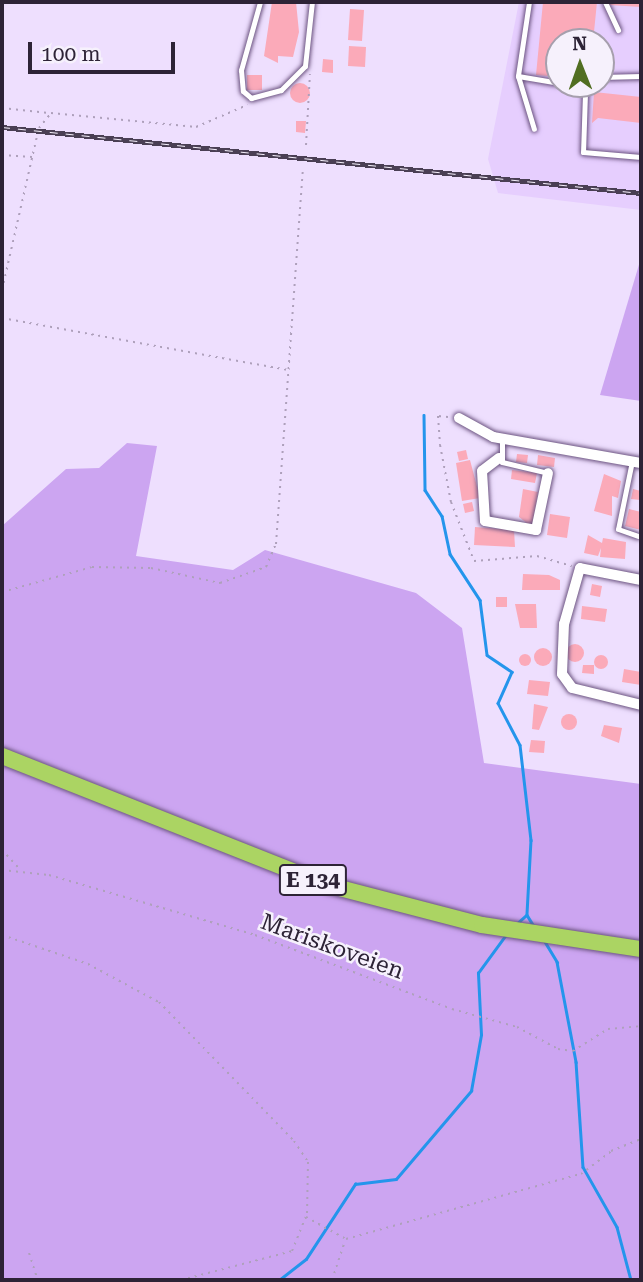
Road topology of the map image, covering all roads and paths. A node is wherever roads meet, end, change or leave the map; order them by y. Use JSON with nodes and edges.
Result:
{"nodes":[{"id":1,"x":260,"y":2,"type":"edge"},
{"id":2,"x":312,"y":2,"type":"edge"},
{"id":3,"x":529,"y":2,"type":"edge"},
{"id":4,"x":605,"y":2,"type":"edge"},
{"id":5,"x":618,"y":30,"type":"dead end"},
{"id":6,"x":305,"y":66,"type":"junction"},
{"id":7,"x":518,"y":76,"type":"junction"},
{"id":8,"x":641,"y":76,"type":"edge"},
{"id":9,"x":615,"y":77,"type":"edge"},
{"id":10,"x":545,"y":81,"type":"edge"},
{"id":11,"x":251,"y":98,"type":"junction"},
{"id":12,"x":585,"y":98,"type":"edge"},
{"id":13,"x":2,"y":108,"type":"edge"},
{"id":14,"x":51,"y":113,"type":"junction"},
{"id":15,"x":39,"y":128,"type":"dead end"},
{"id":16,"x":534,"y":129,"type":"dead end"},
{"id":17,"x":37,"y":136,"type":"dead end"},
{"id":18,"x":306,"y":145,"type":"dead end"},
{"id":19,"x":2,"y":155,"type":"edge"},
{"id":20,"x":32,"y":158,"type":"junction"},
{"id":21,"x":641,"y":158,"type":"edge"},
{"id":22,"x":303,"y":170,"type":"dead end"},
{"id":23,"x":2,"y":290,"type":"edge"},
{"id":24,"x":2,"y":318,"type":"edge"},
{"id":25,"x":289,"y":371,"type":"junction"},
{"id":26,"x":459,"y":418,"type":"dead end"},
{"id":27,"x":502,"y":438,"type":"junction"},
{"id":28,"x":499,"y":458,"type":"junction"},
{"id":29,"x":637,"y":462,"type":"edge"},
{"id":30,"x":548,"y":473,"type":"joint"},
{"id":31,"x":638,"y":536,"type":"dead end"},
{"id":32,"x":641,"y":580,"type":"edge"},
{"id":33,"x":2,"y":592,"type":"edge"},
{"id":34,"x":641,"y":705,"type":"edge"},
{"id":35,"x":2,"y":756,"type":"edge"},
{"id":36,"x":2,"y":764,"type":"edge"},
{"id":37,"x":2,"y":850,"type":"edge"},
{"id":38,"x":2,"y":870,"type":"edge"},
{"id":39,"x":20,"y":870,"type":"junction"},
{"id":40,"x":2,"y":935,"type":"edge"},
{"id":41,"x":641,"y":949,"type":"edge"},
{"id":42,"x":641,"y":956,"type":"edge"},
{"id":43,"x":641,"y":1026,"type":"edge"},
{"id":44,"x":641,"y":1139,"type":"edge"},
{"id":45,"x":306,"y":1217,"type":"junction"},
{"id":46,"x":346,"y":1240,"type":"junction"},
{"id":47,"x":29,"y":1252,"type":"dead end"},
{"id":48,"x":37,"y":1280,"type":"edge"},
{"id":49,"x":181,"y":1280,"type":"edge"},
{"id":50,"x":332,"y":1280,"type":"edge"}],
"edges":[{"from":1,"to":11,"type":"lane"},
{"from":2,"to":6,"type":"lane"},
{"from":3,"to":7,"type":"lane"},
{"from":4,"to":5,"type":"lane"},
{"from":6,"to":11,"type":"lane"},
{"from":6,"to":18,"type":"path"},
{"from":7,"to":10,"type":"lane"},
{"from":7,"to":16,"type":"lane"},
{"from":8,"to":9,"type":"lane"},
{"from":11,"to":14,"type":"path"},
{"from":12,"to":21,"type":"lane"},
{"from":13,"to":14,"type":"path"},
{"from":14,"to":15,"type":"path"},
{"from":17,"to":20,"type":"path"},
{"from":19,"to":20,"type":"path"},
{"from":20,"to":23,"type":"path"},
{"from":22,"to":25,"type":"path"},
{"from":24,"to":25,"type":"path"},
{"from":25,"to":33,"type":"path"},
{"from":26,"to":27,"type":"street"},
{"from":27,"to":28,"type":"lane"},
{"from":27,"to":29,"type":"street"},
{"from":28,"to":30,"type":"lane"},
{"from":28,"to":30,"type":"street"},
{"from":29,"to":31,"type":"lane"},
{"from":32,"to":34,"type":"street"},
{"from":35,"to":41,"type":"highway","number":"E 134"},
{"from":36,"to":42,"type":"highway","number":"E 134"},
{"from":37,"to":39,"type":"path"},
{"from":38,"to":39,"type":"path","name":"Mariskoveien"},
{"from":39,"to":43,"type":"path","name":"Mariskoveien"},
{"from":40,"to":45,"type":"path"},
{"from":44,"to":46,"type":"path"},
{"from":45,"to":46,"type":"path"},
{"from":45,"to":49,"type":"path"},
{"from":46,"to":50,"type":"path"},
{"from":47,"to":48,"type":"path"}]}
